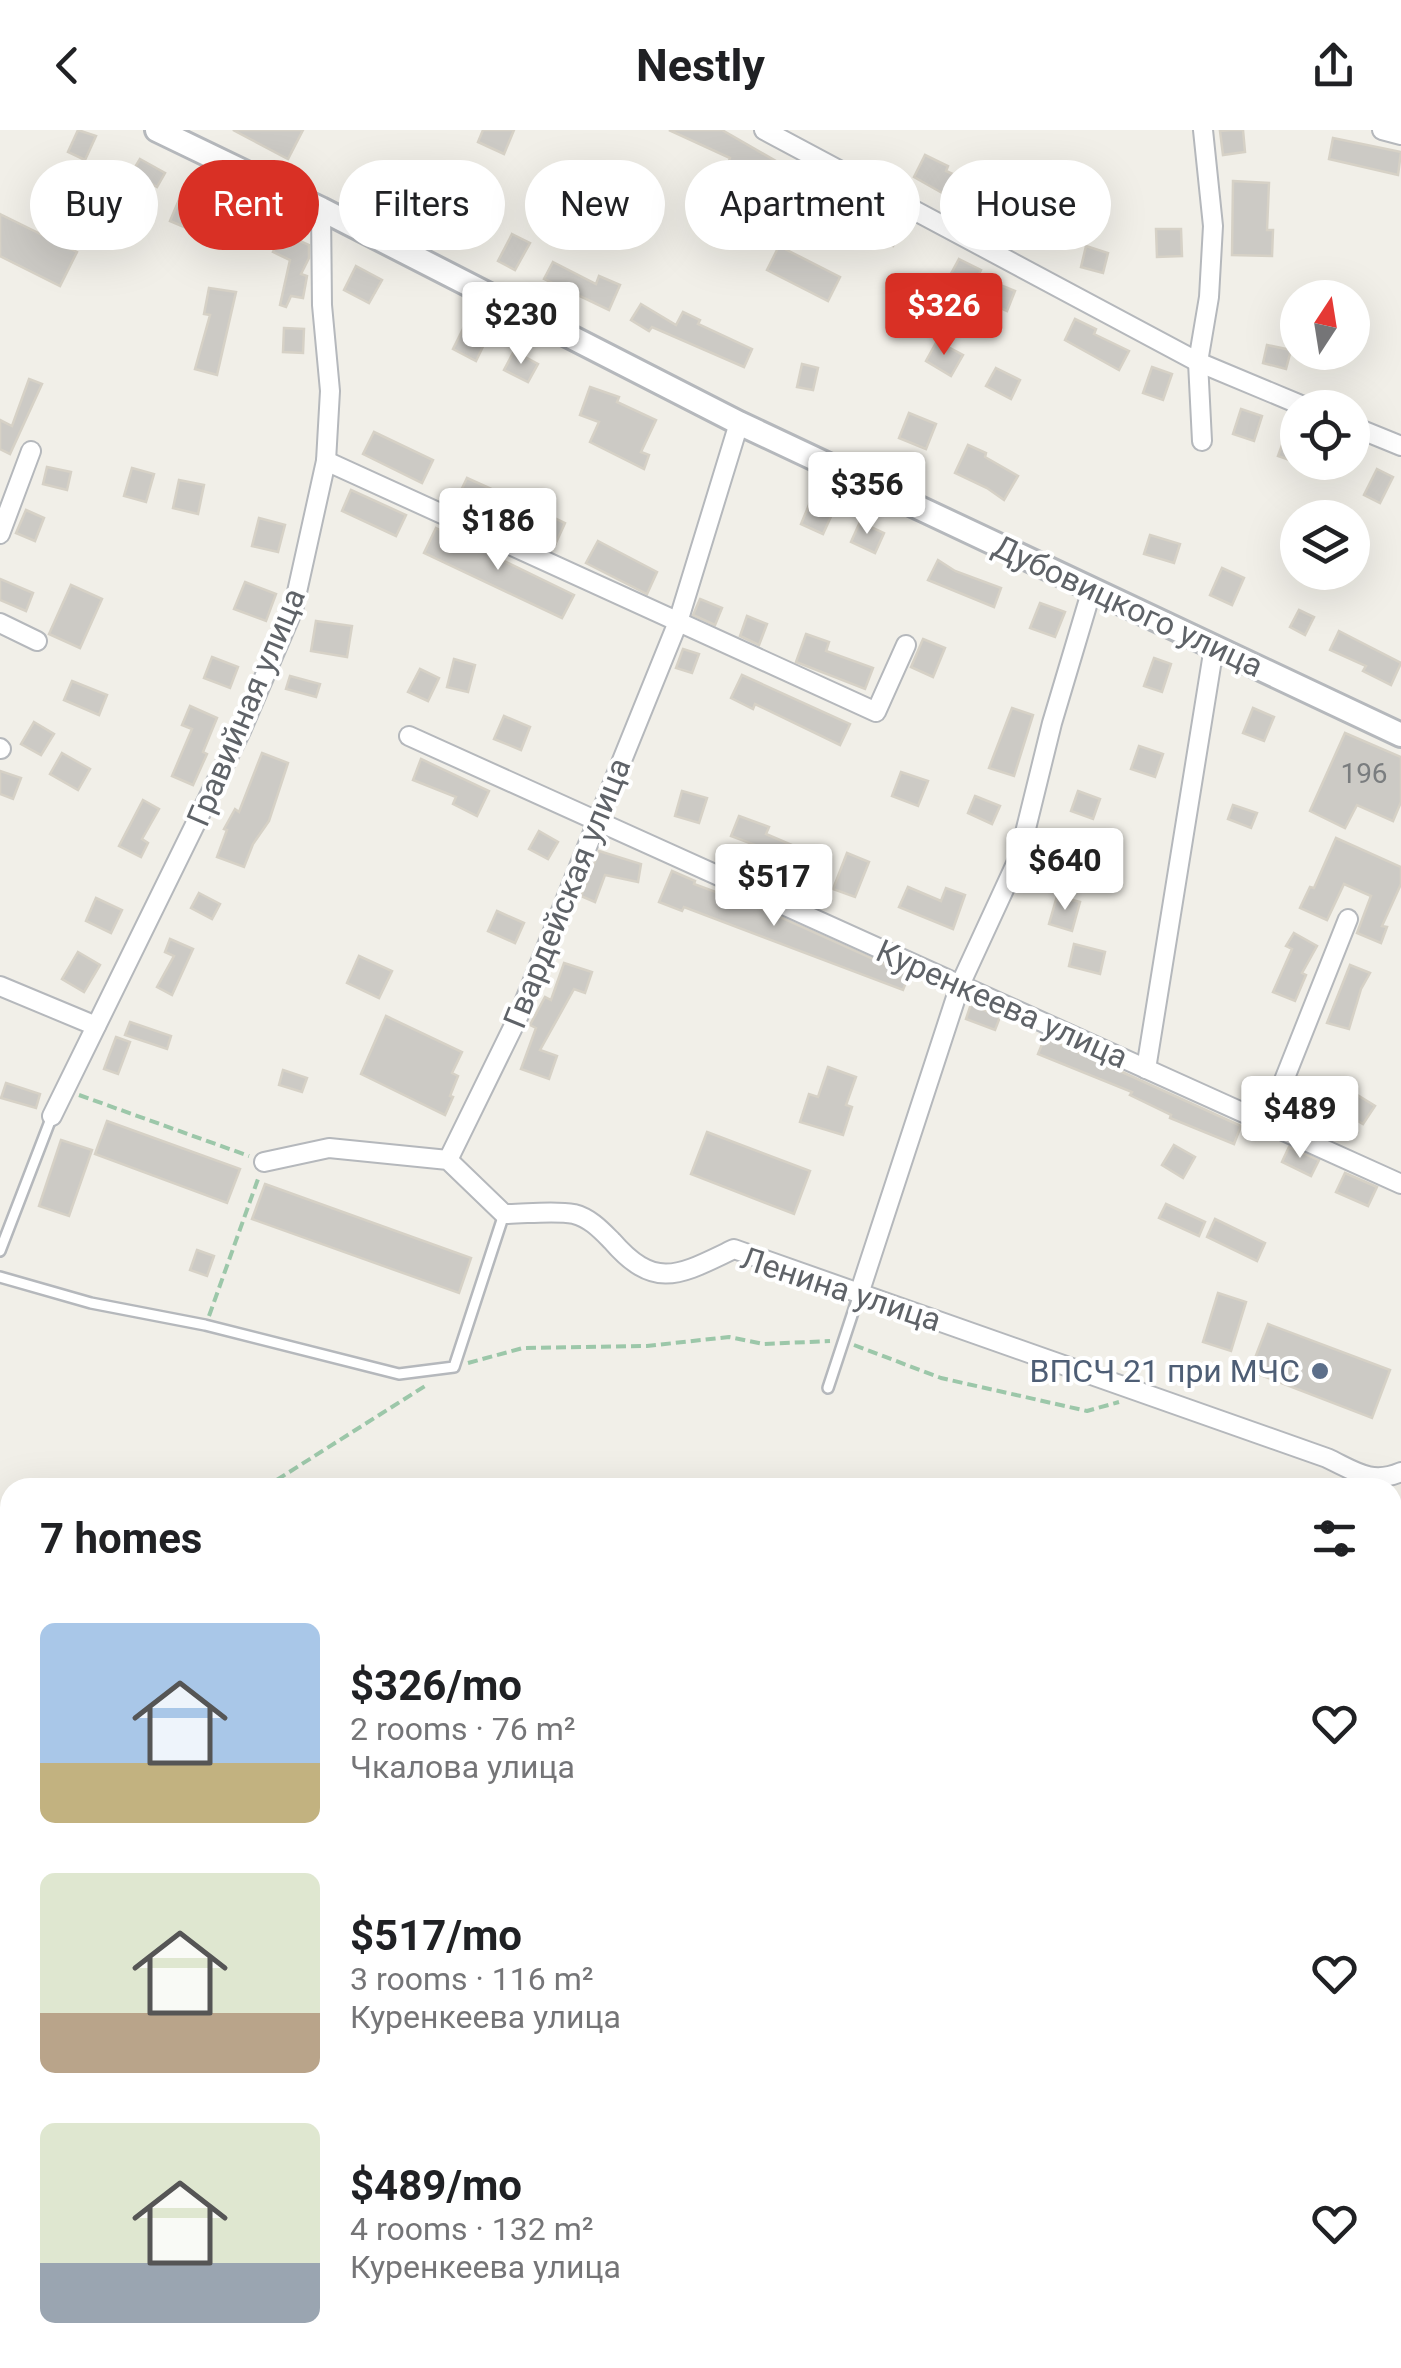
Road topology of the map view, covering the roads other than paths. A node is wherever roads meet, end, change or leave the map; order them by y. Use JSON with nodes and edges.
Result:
{"nodes":[{"id":1,"x":156,"y":130,"type":"edge"},
{"id":2,"x":764,"y":130,"type":"edge"},
{"id":3,"x":1203,"y":130,"type":"edge"},
{"id":4,"x":1382,"y":130,"type":"edge"},
{"id":5,"x":1401,"y":135,"type":"edge"},
{"id":6,"x":321,"y":210,"type":"junction"},
{"id":7,"x":1198,"y":362,"type":"junction"},
{"id":8,"x":1280,"y":396,"type":"edge"},
{"id":9,"x":739,"y":423,"type":"junction"},
{"id":10,"x":1370,"y":433,"type":"edge"},
{"id":11,"x":1202,"y":441,"type":"dead end"},
{"id":12,"x":1401,"y":446,"type":"edge"},
{"id":13,"x":31,"y":451,"type":"dead end"},
{"id":14,"x":326,"y":461,"type":"junction"},
{"id":15,"x":3,"y":514,"type":"edge"},
{"id":16,"x":0,"y":534,"type":"edge"},
{"id":17,"x":1092,"y":589,"type":"junction"},
{"id":18,"x":678,"y":622,"type":"junction"},
{"id":19,"x":0,"y":623,"type":"edge"},
{"id":20,"x":37,"y":640,"type":"dead end"},
{"id":21,"x":906,"y":645,"type":"dead end"},
{"id":22,"x":1214,"y":646,"type":"junction"},
{"id":23,"x":1401,"y":735,"type":"edge"},
{"id":24,"x":408,"y":736,"type":"dead end"},
{"id":25,"x":597,"y":821,"type":"junction"},
{"id":26,"x":1348,"y":919,"type":"dead end"},
{"id":27,"x":960,"y":985,"type":"junction"},
{"id":28,"x":0,"y":986,"type":"edge"},
{"id":29,"x":96,"y":1026,"type":"junction"},
{"id":30,"x":1146,"y":1069,"type":"junction"},
{"id":31,"x":52,"y":1116,"type":"joint"},
{"id":32,"x":1267,"y":1124,"type":"junction"},
{"id":33,"x":448,"y":1160,"type":"junction"},
{"id":34,"x":264,"y":1162,"type":"road end"},
{"id":35,"x":1401,"y":1184,"type":"edge"},
{"id":36,"x":504,"y":1214,"type":"junction"},
{"id":37,"x":0,"y":1250,"type":"edge"},
{"id":38,"x":0,"y":1276,"type":"edge"},
{"id":39,"x":859,"y":1294,"type":"junction"},
{"id":40,"x":828,"y":1388,"type":"dead end"},
{"id":41,"x":1392,"y":1476,"type":"edge"}],
"edges":[{"from":1,"to":6,"type":"street","name":"Дубовицкого улица"},
{"from":2,"to":7,"type":"street"},
{"from":3,"to":7,"type":"street"},
{"from":4,"to":5,"type":"street"},
{"from":6,"to":9,"type":"street","name":"Дубовицкого улица"},
{"from":6,"to":14,"type":"street","name":"Гравийная улица"},
{"from":7,"to":8,"type":"street"},
{"from":7,"to":11,"type":"street"},
{"from":9,"to":17,"type":"street","name":"Дубовицкого улица"},
{"from":9,"to":18,"type":"street","name":"Гвардейская улица"},
{"from":10,"to":12,"type":"street"},
{"from":13,"to":15,"type":"street"},
{"from":14,"to":18,"type":"street"},
{"from":14,"to":29,"type":"street","name":"Гравийная улица"},
{"from":15,"to":16,"type":"street"},
{"from":17,"to":22,"type":"street","name":"Дубовицкого улица"},
{"from":17,"to":27,"type":"street"},
{"from":18,"to":21,"type":"street"},
{"from":18,"to":25,"type":"street","name":"Гвардейская улица"},
{"from":19,"to":20,"type":"street"},
{"from":22,"to":23,"type":"street","name":"Дубовицкого улица"},
{"from":22,"to":30,"type":"street"},
{"from":24,"to":25,"type":"street","name":"Куренкеева улица"},
{"from":25,"to":27,"type":"street","name":"Куренкеева улица"},
{"from":25,"to":33,"type":"street","name":"Гвардейская улица"},
{"from":26,"to":32,"type":"street"},
{"from":27,"to":30,"type":"street","name":"Куренкеева улица"},
{"from":27,"to":39,"type":"street"},
{"from":28,"to":29,"type":"street"},
{"from":29,"to":31,"type":"street","name":"Гравийная улица"},
{"from":30,"to":32,"type":"street","name":"Куренкеева улица"},
{"from":31,"to":37,"type":"lane"},
{"from":32,"to":35,"type":"street","name":"Куренкеева улица"},
{"from":33,"to":34,"type":"street"},
{"from":33,"to":36,"type":"street"},
{"from":36,"to":38,"type":"lane"},
{"from":36,"to":39,"type":"street","name":"Ленина улица"},
{"from":39,"to":40,"type":"lane"},
{"from":39,"to":41,"type":"street","name":"Ленина улица"}]}
